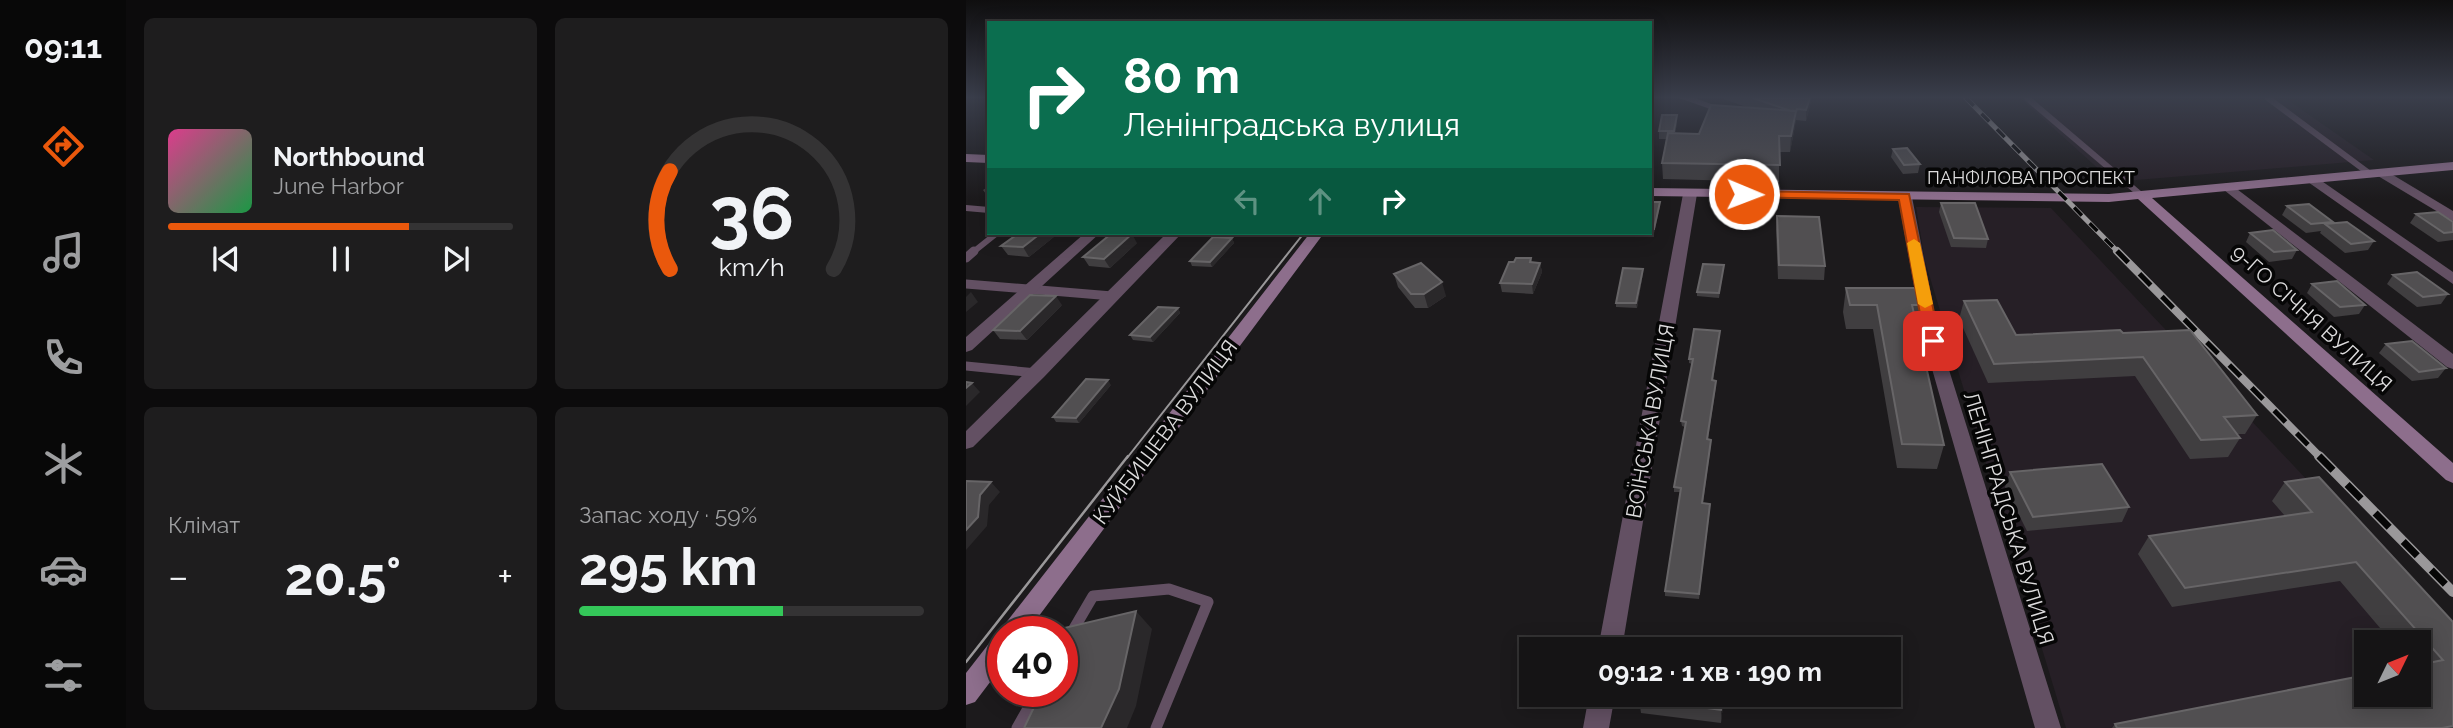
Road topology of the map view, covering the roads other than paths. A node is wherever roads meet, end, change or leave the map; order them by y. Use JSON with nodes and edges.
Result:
{"nodes":[{"id":1,"x":2068,"y":132,"type":"edge"},
{"id":2,"x":2318,"y":132,"type":"edge"},
{"id":3,"x":966,"y":158,"type":"edge"},
{"id":4,"x":987,"y":159,"type":"edge"},
{"id":5,"x":2453,"y":166,"type":"edge"},
{"id":6,"x":966,"y":169,"type":"edge"},
{"id":7,"x":987,"y":170,"type":"edge"},
{"id":8,"x":2377,"y":174,"type":"junction"},
{"id":9,"x":2313,"y":180,"type":"junction"},
{"id":10,"x":2229,"y":187,"type":"junction"},
{"id":11,"x":1652,"y":192,"type":"edge"},
{"id":12,"x":1690,"y":194,"type":"junction"},
{"id":13,"x":2141,"y":195,"type":"junction"},
{"id":14,"x":1905,"y":197,"type":"junction"},
{"id":15,"x":966,"y":208,"type":"edge"},
{"id":16,"x":987,"y":210,"type":"edge"},
{"id":17,"x":2453,"y":217,"type":"edge"},
{"id":18,"x":995,"y":235,"type":"edge"},
{"id":19,"x":1091,"y":235,"type":"edge"},
{"id":20,"x":1173,"y":235,"type":"edge"},
{"id":21,"x":1315,"y":235,"type":"edge"},
{"id":22,"x":966,"y":258,"type":"edge"},
{"id":23,"x":2453,"y":279,"type":"edge"},
{"id":24,"x":966,"y":285,"type":"edge"},
{"id":25,"x":1030,"y":289,"type":"junction"},
{"id":26,"x":1112,"y":296,"type":"junction"},
{"id":27,"x":966,"y":346,"type":"edge"},
{"id":28,"x":2453,"y":363,"type":"edge"},
{"id":29,"x":966,"y":366,"type":"edge"},
{"id":30,"x":1038,"y":373,"type":"junction"},
{"id":31,"x":966,"y":442,"type":"edge"},
{"id":32,"x":2453,"y":475,"type":"edge"},
{"id":33,"x":1025,"y":616,"type":"edge"},
{"id":34,"x":1078,"y":622,"type":"edge"},
{"id":35,"x":1612,"y":637,"type":"edge"},
{"id":36,"x":987,"y":666,"type":"edge"},
{"id":37,"x":966,"y":693,"type":"edge"},
{"id":38,"x":1029,"y":707,"type":"edge"},
{"id":39,"x":1600,"y":707,"type":"edge"},
{"id":40,"x":1017,"y":728,"type":"edge"},
{"id":41,"x":1156,"y":728,"type":"edge"},
{"id":42,"x":1596,"y":728,"type":"edge"},
{"id":43,"x":2048,"y":728,"type":"edge"}],
"edges":[{"from":1,"to":13,"type":"lane"},
{"from":2,"to":8,"type":"lane"},
{"from":3,"to":4,"type":"street"},
{"from":5,"to":8,"type":"street","name":"ПАНФІЛОВА ПРОСПЕКТ"},
{"from":6,"to":7,"type":"street"},
{"from":8,"to":9,"type":"street","name":"ПАНФІЛОВА ПРОСПЕКТ"},
{"from":8,"to":17,"type":"street"},
{"from":9,"to":10,"type":"street","name":"ПАНФІЛОВА ПРОСПЕКТ"},
{"from":9,"to":23,"type":"street"},
{"from":10,"to":13,"type":"street","name":"ПАНФІЛОВА ПРОСПЕКТ"},
{"from":10,"to":28,"type":"street"},
{"from":11,"to":12,"type":"street","name":"ПАНФІЛОВА ПРОСПЕКТ"},
{"from":12,"to":14,"type":"street","name":"ПАНФІЛОВА ПРОСПЕКТ"},
{"from":12,"to":35,"type":"street","name":"ВОЇНСЬКА ВУЛИЦЯ"},
{"from":13,"to":14,"type":"street","name":"ПАНФІЛОВА ПРОСПЕКТ"},
{"from":13,"to":32,"type":"street","name":"9-ГО СІЧНЯ ВУЛИЦЯ"},
{"from":14,"to":43,"type":"street","name":"ЛЕНІНГРАДСЬКА ВУЛИЦЯ"},
{"from":15,"to":16,"type":"lane"},
{"from":18,"to":22,"type":"lane"},
{"from":19,"to":25,"type":"street"},
{"from":20,"to":26,"type":"street"},
{"from":21,"to":33,"type":"street","name":"КУЙБИШЕВА ВУЛИЦЯ"},
{"from":24,"to":25,"type":"lane"},
{"from":25,"to":26,"type":"lane"},
{"from":25,"to":27,"type":"street"},
{"from":26,"to":30,"type":"street"},
{"from":29,"to":30,"type":"lane"},
{"from":30,"to":31,"type":"street"},
{"from":34,"to":41,"type":"lane"},
{"from":36,"to":37,"type":"street"},
{"from":38,"to":40,"type":"lane"},
{"from":39,"to":42,"type":"street"}]}
